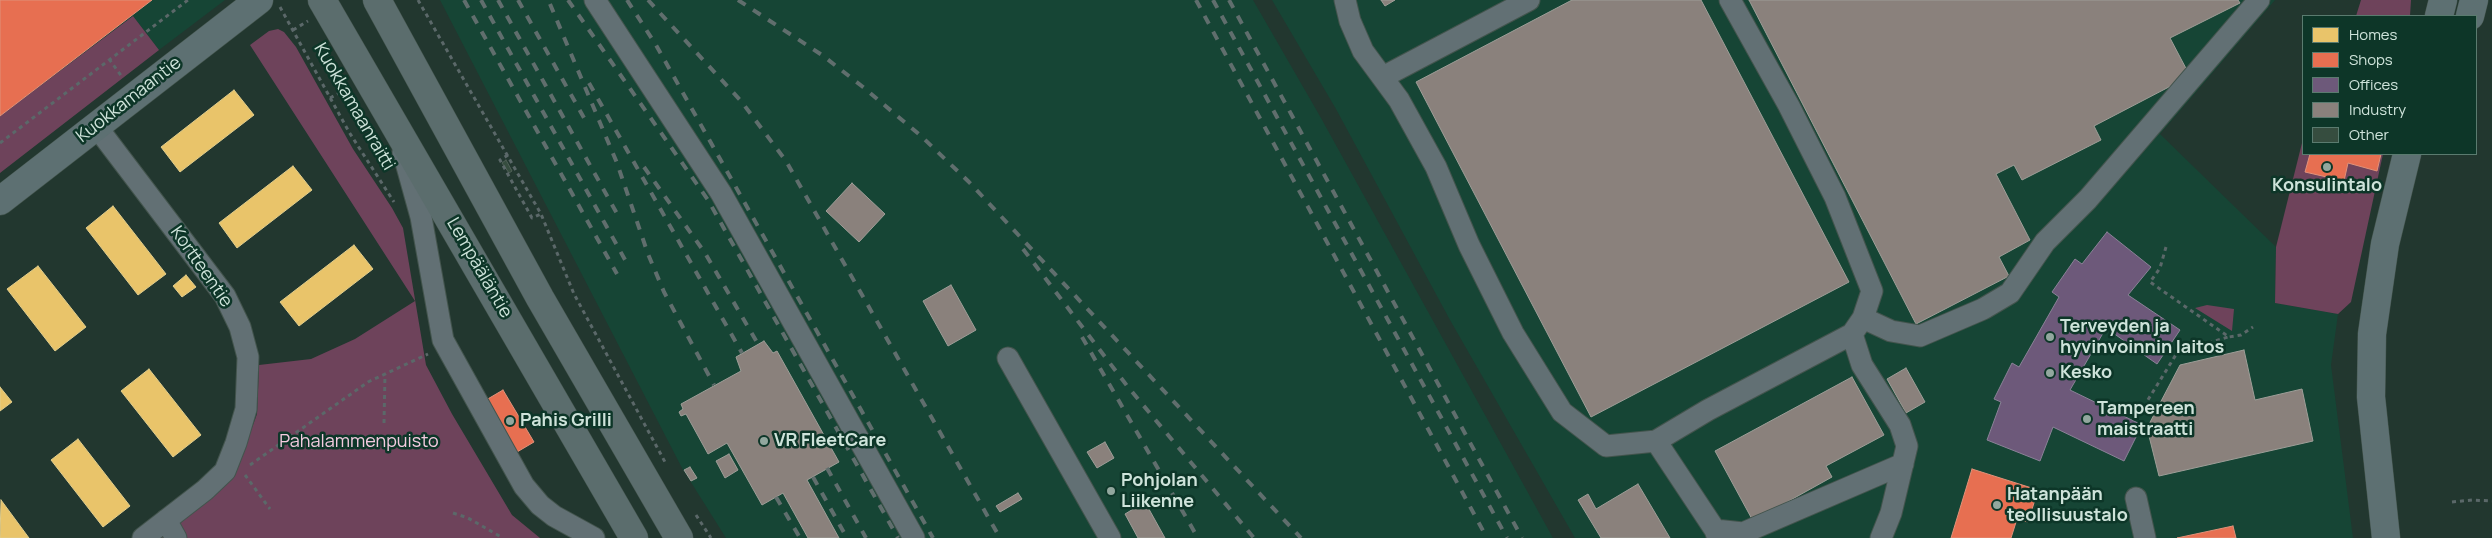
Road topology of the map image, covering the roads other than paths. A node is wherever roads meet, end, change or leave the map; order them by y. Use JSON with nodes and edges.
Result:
{"nodes":[{"id":1,"x":259,"y":0,"type":"edge"},
{"id":2,"x":322,"y":0,"type":"edge"},
{"id":3,"x":377,"y":0,"type":"edge"},
{"id":4,"x":596,"y":0,"type":"edge"},
{"id":5,"x":1345,"y":0,"type":"edge"},
{"id":6,"x":1529,"y":0,"type":"edge"},
{"id":7,"x":1730,"y":0,"type":"edge"},
{"id":8,"x":2259,"y":0,"type":"edge"},
{"id":9,"x":2443,"y":0,"type":"edge"},
{"id":10,"x":2474,"y":0,"type":"edge"},
{"id":11,"x":2439,"y":15,"type":"edge"},
{"id":12,"x":2470,"y":15,"type":"edge"},
{"id":13,"x":1383,"y":77,"type":"junction"},
{"id":14,"x":393,"y":120,"type":"junction"},
{"id":15,"x":96,"y":126,"type":"junction"},
{"id":16,"x":2407,"y":155,"type":"edge"},
{"id":17,"x":0,"y":200,"type":"edge"},
{"id":18,"x":1858,"y":326,"type":"junction"},
{"id":19,"x":1008,"y":358,"type":"dead end"},
{"id":20,"x":1656,"y":441,"type":"junction"},
{"id":21,"x":1903,"y":464,"type":"junction"},
{"id":22,"x":2136,"y":498,"type":"dead end"},
{"id":23,"x":171,"y":529,"type":"edge"},
{"id":24,"x":1716,"y":534,"type":"edge"},
{"id":25,"x":143,"y":538,"type":"edge"},
{"id":26,"x":594,"y":538,"type":"edge"},
{"id":27,"x":634,"y":538,"type":"edge"},
{"id":28,"x":679,"y":538,"type":"edge"},
{"id":29,"x":914,"y":538,"type":"edge"},
{"id":30,"x":1110,"y":538,"type":"edge"},
{"id":31,"x":1881,"y":538,"type":"edge"},
{"id":32,"x":2145,"y":538,"type":"edge"},
{"id":33,"x":2386,"y":538,"type":"edge"}],
"edges":[{"from":1,"to":15,"type":"main road","name":"Kuokkamaantie"},
{"from":2,"to":14,"type":"highway","name":"Lempääläntie"},
{"from":3,"to":28,"type":"highway"},
{"from":4,"to":29,"type":"street"},
{"from":5,"to":13,"type":"street"},
{"from":6,"to":13,"type":"street"},
{"from":7,"to":18,"type":"street"},
{"from":8,"to":18,"type":"street"},
{"from":9,"to":11,"type":"main road"},
{"from":10,"to":12,"type":"main road"},
{"from":13,"to":20,"type":"street"},
{"from":14,"to":26,"type":"street"},
{"from":14,"to":27,"type":"highway","name":"Lempääläntie"},
{"from":15,"to":17,"type":"main road","name":"Kuokkamaantie"},
{"from":15,"to":23,"type":"street","name":"Kortteentie"},
{"from":16,"to":33,"type":"main road"},
{"from":18,"to":20,"type":"street"},
{"from":18,"to":21,"type":"street"},
{"from":19,"to":30,"type":"street"},
{"from":20,"to":24,"type":"street"},
{"from":21,"to":24,"type":"street"},
{"from":21,"to":31,"type":"street"},
{"from":22,"to":32,"type":"street"},
{"from":23,"to":25,"type":"street","name":"Kortteentie"}]}
